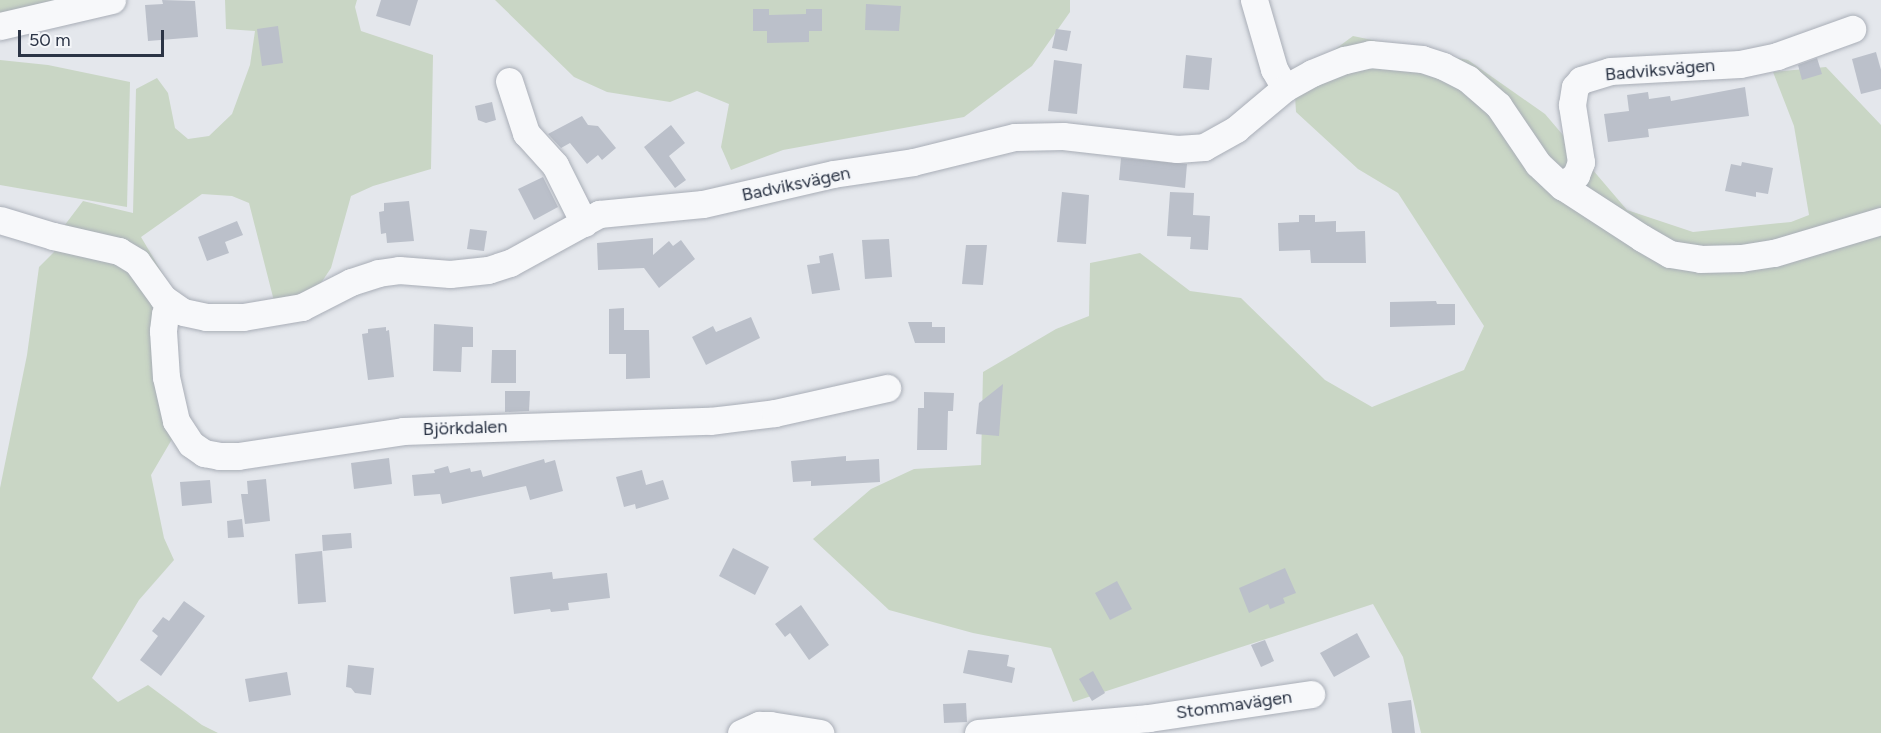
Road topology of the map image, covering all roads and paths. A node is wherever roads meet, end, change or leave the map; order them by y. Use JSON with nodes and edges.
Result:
{"nodes":[{"id":1,"x":112,"y":0,"type":"edge"},
{"id":2,"x":1254,"y":0,"type":"edge"},
{"id":3,"x":0,"y":26,"type":"edge"},
{"id":4,"x":1852,"y":29,"type":"dead end"},
{"id":5,"x":509,"y":81,"type":"dead end"},
{"id":6,"x":1285,"y":88,"type":"junction"},
{"id":7,"x":1562,"y":186,"type":"junction"},
{"id":8,"x":0,"y":220,"type":"edge"},
{"id":9,"x":1881,"y":222,"type":"edge"},
{"id":10,"x":584,"y":223,"type":"junction"},
{"id":11,"x":170,"y":305,"type":"junction"},
{"id":12,"x":887,"y":388,"type":"dead end"},
{"id":13,"x":1311,"y":694,"type":"dead end"},
{"id":14,"x":741,"y":733,"type":"edge"},
{"id":15,"x":820,"y":733,"type":"edge"},
{"id":16,"x":978,"y":733,"type":"edge"}],
"edges":[{"from":1,"to":3,"type":"street"},
{"from":2,"to":6,"type":"street"},
{"from":4,"to":7,"type":"street","name":"Badviksvägen"},
{"from":5,"to":10,"type":"street"},
{"from":6,"to":7,"type":"street","name":"Badviksvägen"},
{"from":6,"to":10,"type":"street","name":"Badviksvägen"},
{"from":7,"to":9,"type":"street","name":"Badviksvägen"},
{"from":8,"to":11,"type":"street"},
{"from":10,"to":11,"type":"street","name":"Badviksvägen"},
{"from":11,"to":12,"type":"street","name":"Björkdalen"},
{"from":13,"to":16,"type":"street","name":"Stommavägen"},
{"from":14,"to":15,"type":"street"}]}
